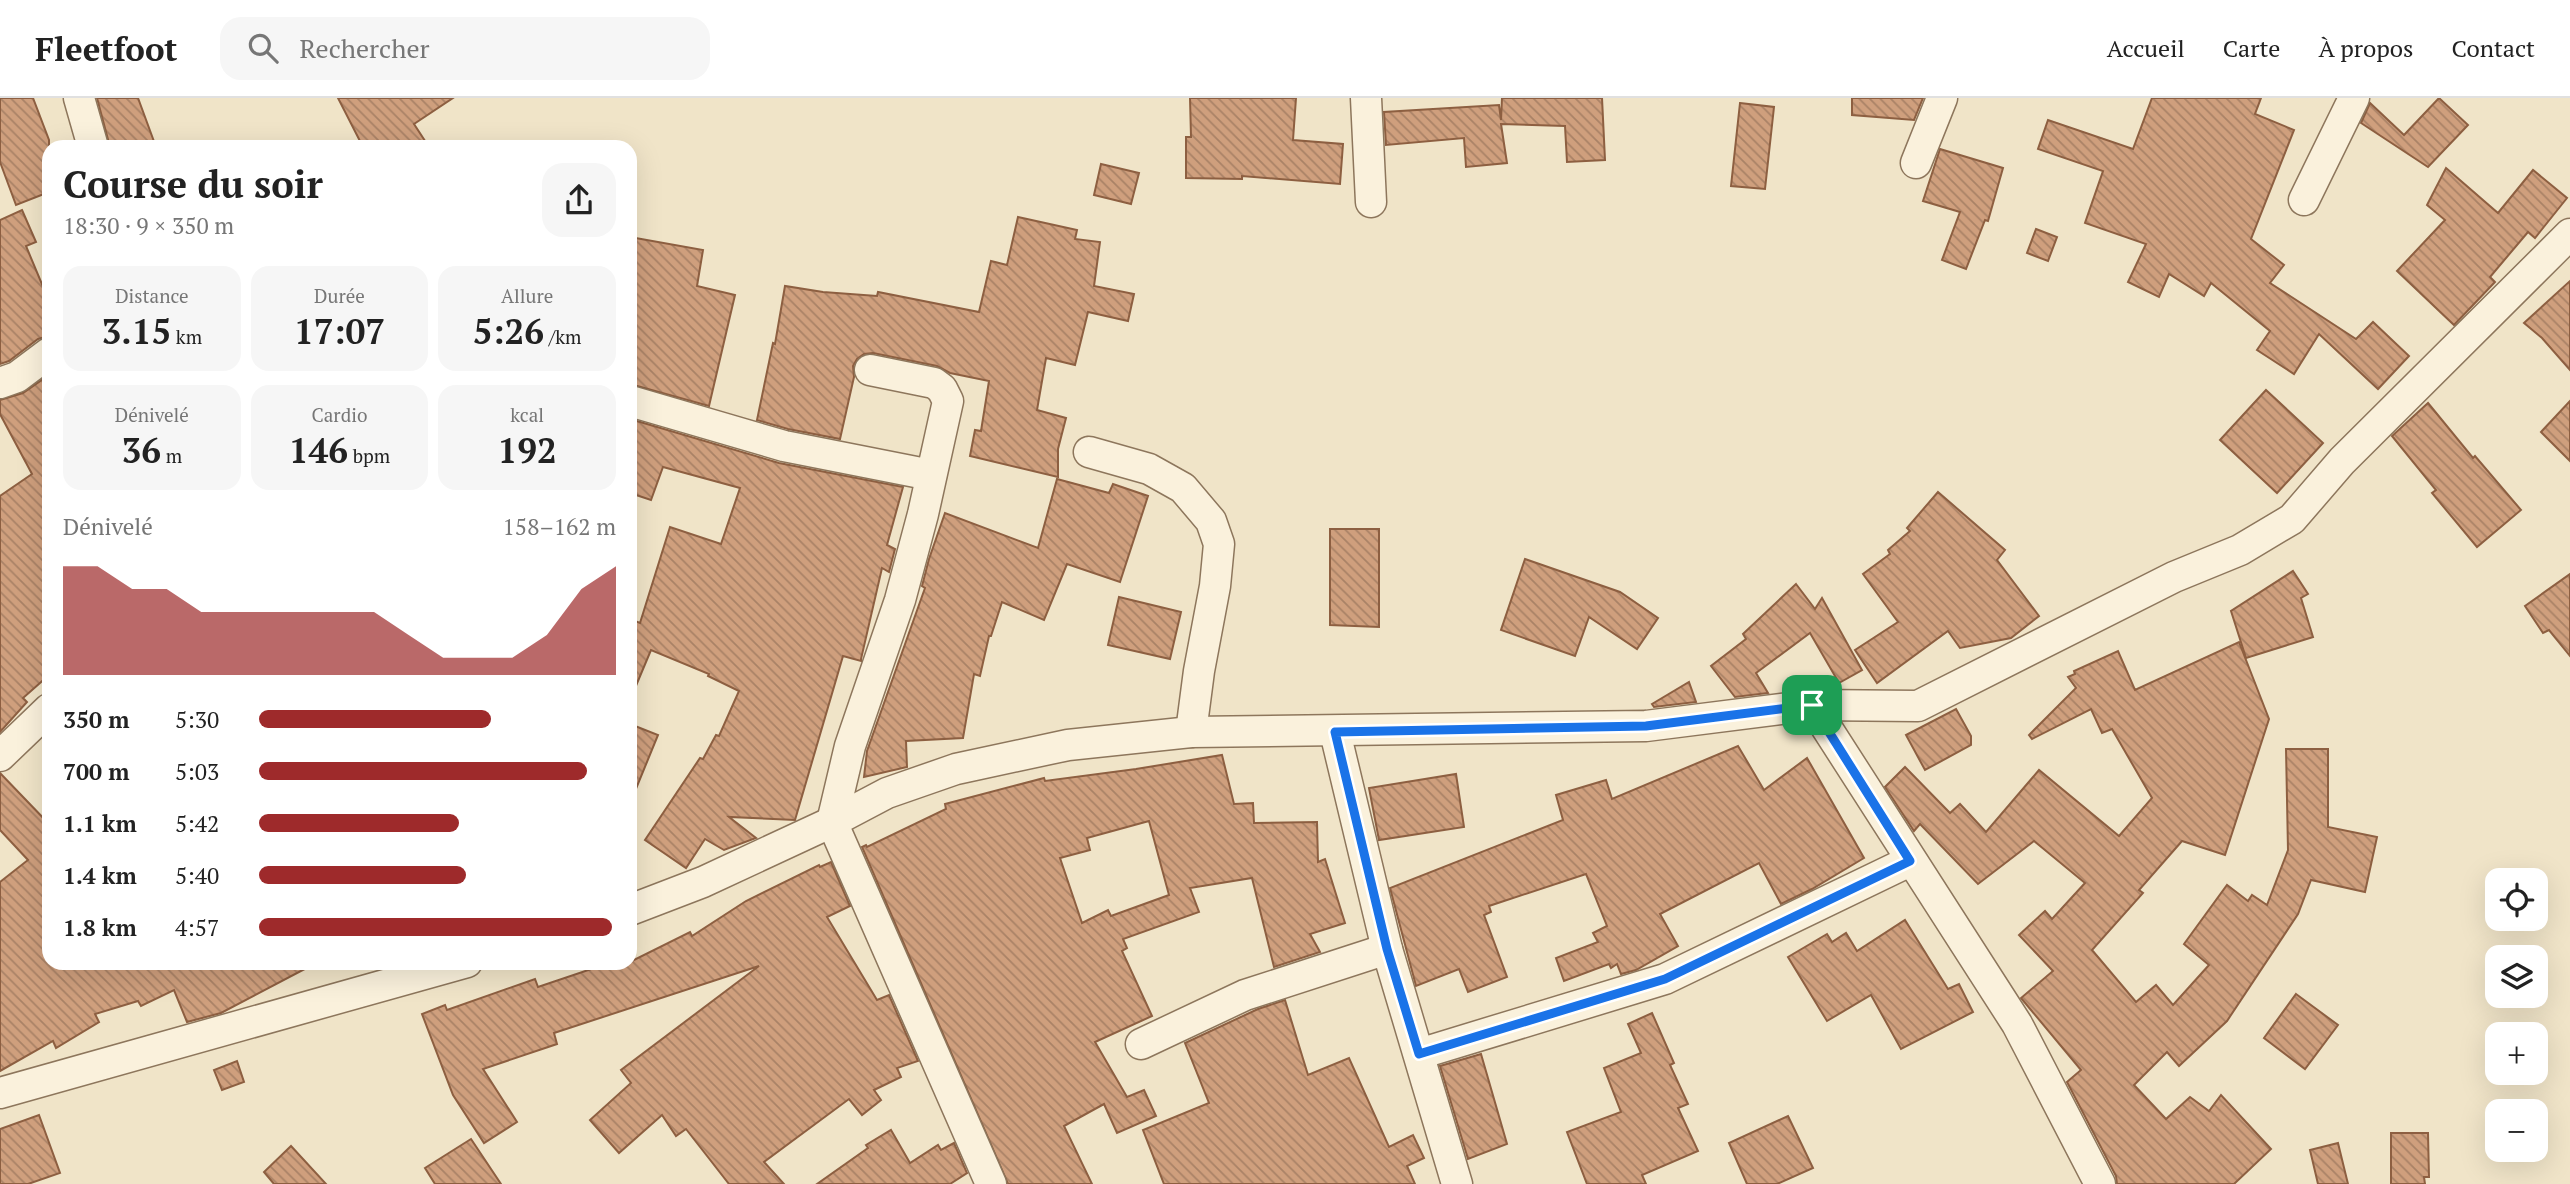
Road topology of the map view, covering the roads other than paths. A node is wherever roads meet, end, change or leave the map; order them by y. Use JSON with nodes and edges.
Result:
{"nodes":[{"id":1,"x":79,"y":98,"type":"edge"},
{"id":2,"x":1366,"y":98,"type":"edge"},
{"id":3,"x":1942,"y":98,"type":"edge"},
{"id":4,"x":2354,"y":98,"type":"edge"},
{"id":5,"x":91,"y":140,"type":"edge"},
{"id":6,"x":1916,"y":163,"type":"dead end"},
{"id":7,"x":2304,"y":200,"type":"dead end"},
{"id":8,"x":1371,"y":202,"type":"dead end"},
{"id":9,"x":2570,"y":234,"type":"edge"},
{"id":10,"x":42,"y":358,"type":"edge"},
{"id":11,"x":870,"y":370,"type":"dead end"},
{"id":12,"x":0,"y":383,"type":"edge"},
{"id":13,"x":637,"y":403,"type":"edge"},
{"id":14,"x":1089,"y":452,"type":"dead end"},
{"id":15,"x":931,"y":475,"type":"junction"},
{"id":16,"x":1812,"y":705,"type":"junction"},
{"id":17,"x":42,"y":716,"type":"edge"},
{"id":18,"x":1191,"y":732,"type":"junction"},
{"id":19,"x":1335,"y":732,"type":"junction"},
{"id":20,"x":0,"y":756,"type":"edge"},
{"id":21,"x":832,"y":822,"type":"junction"},
{"id":22,"x":1910,"y":861,"type":"junction"},
{"id":23,"x":637,"y":907,"type":"edge"},
{"id":24,"x":1387,"y":949,"type":"junction"},
{"id":25,"x":438,"y":970,"type":"edge"},
{"id":26,"x":1141,"y":1044,"type":"dead end"},
{"id":27,"x":1419,"y":1054,"type":"junction"},
{"id":28,"x":0,"y":1093,"type":"edge"},
{"id":29,"x":991,"y":1184,"type":"edge"},
{"id":30,"x":1457,"y":1184,"type":"edge"},
{"id":31,"x":2100,"y":1184,"type":"edge"}],
"edges":[{"from":1,"to":5,"type":"street"},
{"from":2,"to":8,"type":"street"},
{"from":3,"to":6,"type":"street"},
{"from":4,"to":7,"type":"street"},
{"from":9,"to":16,"type":"street"},
{"from":10,"to":12,"type":"street"},
{"from":11,"to":15,"type":"street"},
{"from":13,"to":15,"type":"street"},
{"from":14,"to":18,"type":"street"},
{"from":15,"to":21,"type":"street"},
{"from":16,"to":19,"type":"street"},
{"from":16,"to":22,"type":"street"},
{"from":17,"to":20,"type":"street"},
{"from":18,"to":19,"type":"street"},
{"from":18,"to":21,"type":"street"},
{"from":19,"to":24,"type":"street"},
{"from":21,"to":23,"type":"street"},
{"from":21,"to":29,"type":"street"},
{"from":22,"to":27,"type":"street"},
{"from":22,"to":31,"type":"street"},
{"from":24,"to":26,"type":"street"},
{"from":24,"to":27,"type":"street"},
{"from":25,"to":28,"type":"street"},
{"from":27,"to":30,"type":"street"}]}
